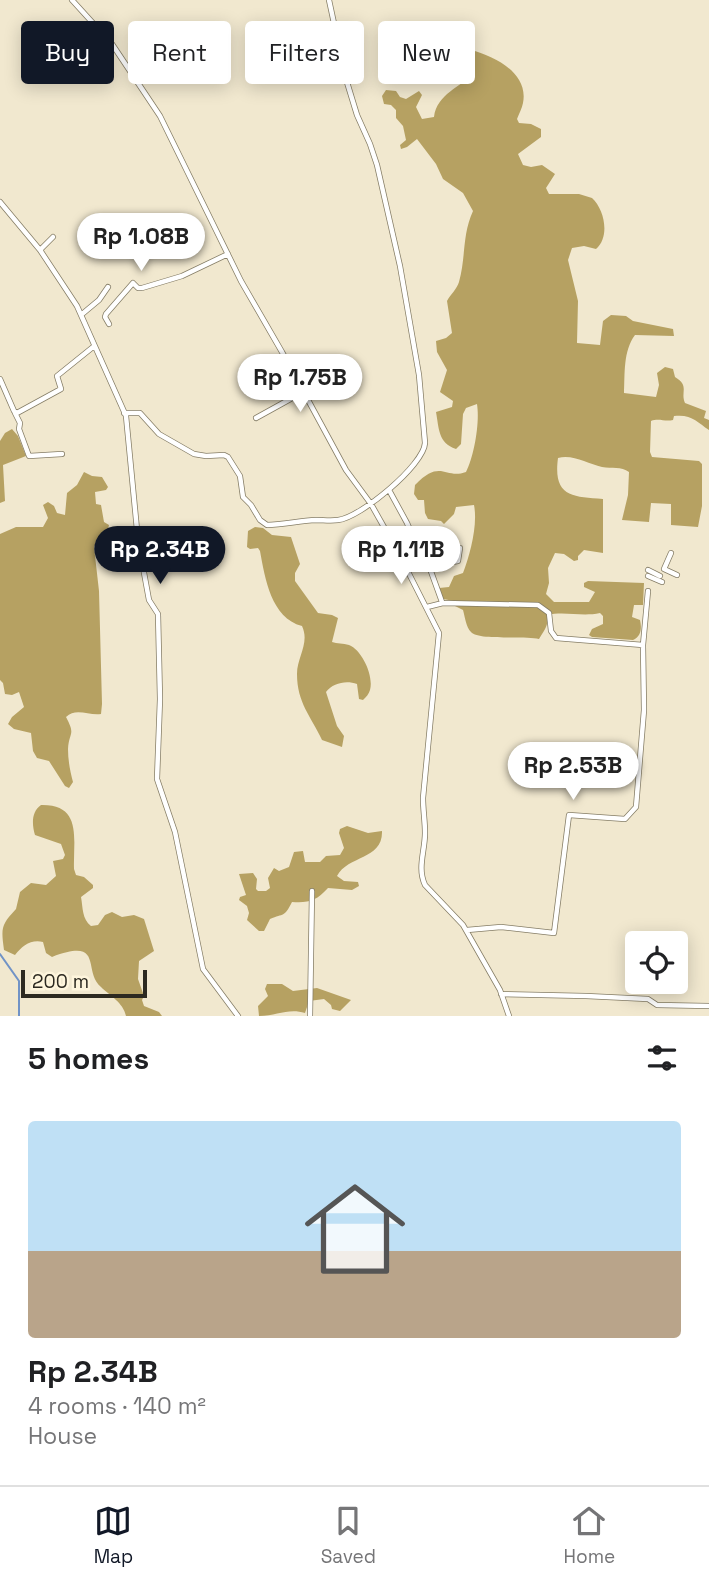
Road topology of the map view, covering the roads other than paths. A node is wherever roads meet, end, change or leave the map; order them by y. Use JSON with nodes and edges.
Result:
{"nodes":[{"id":1,"x":72,"y":0,"type":"edge"},
{"id":2,"x":329,"y":0,"type":"edge"},
{"id":3,"x":0,"y":202,"type":"edge"},
{"id":4,"x":53,"y":237,"type":"dead end"},
{"id":5,"x":40,"y":250,"type":"junction"},
{"id":6,"x":228,"y":254,"type":"junction"},
{"id":7,"x":108,"y":287,"type":"dead end"},
{"id":8,"x":81,"y":315,"type":"junction"},
{"id":9,"x":109,"y":324,"type":"dead end"},
{"id":10,"x":93,"y":347,"type":"junction"},
{"id":11,"x":0,"y":379,"type":"edge"},
{"id":12,"x":303,"y":392,"type":"junction"},
{"id":13,"x":15,"y":413,"type":"junction"},
{"id":14,"x":124,"y":413,"type":"junction"},
{"id":15,"x":256,"y":418,"type":"dead end"},
{"id":16,"x":62,"y":454,"type":"dead end"},
{"id":17,"x":389,"y":491,"type":"junction"},
{"id":18,"x":371,"y":504,"type":"junction"},
{"id":19,"x":460,"y":548,"type":"dead end"},
{"id":20,"x":398,"y":552,"type":"junction"},
{"id":21,"x":671,"y":553,"type":"dead end"},
{"id":22,"x":374,"y":558,"type":"dead end"},
{"id":23,"x":429,"y":566,"type":"junction"},
{"id":24,"x":677,"y":575,"type":"dead end"},
{"id":25,"x":648,"y":591,"type":"dead end"},
{"id":26,"x":443,"y":603,"type":"junction"},
{"id":27,"x":427,"y":607,"type":"junction"},
{"id":28,"x":643,"y":645,"type":"junction"},
{"id":29,"x":312,"y":891,"type":"dead end"},
{"id":30,"x":467,"y":930,"type":"junction"},
{"id":31,"x":501,"y":994,"type":"junction"},
{"id":32,"x":709,"y":1006,"type":"edge"},
{"id":33,"x":237,"y":1016,"type":"edge"},
{"id":34,"x":310,"y":1016,"type":"edge"},
{"id":35,"x":509,"y":1016,"type":"edge"}],
"edges":[{"from":1,"to":6,"type":"street"},
{"from":2,"to":17,"type":"street"},
{"from":3,"to":5,"type":"street"},
{"from":4,"to":5,"type":"street"},
{"from":5,"to":8,"type":"street"},
{"from":6,"to":9,"type":"street"},
{"from":6,"to":12,"type":"street"},
{"from":7,"to":8,"type":"street"},
{"from":8,"to":10,"type":"street"},
{"from":10,"to":13,"type":"street"},
{"from":10,"to":14,"type":"street"},
{"from":11,"to":13,"type":"street"},
{"from":12,"to":15,"type":"street"},
{"from":12,"to":18,"type":"street"},
{"from":13,"to":16,"type":"street"},
{"from":14,"to":18,"type":"street"},
{"from":14,"to":33,"type":"street"},
{"from":17,"to":18,"type":"street"},
{"from":17,"to":23,"type":"street"},
{"from":18,"to":20,"type":"street"},
{"from":19,"to":23,"type":"street"},
{"from":20,"to":22,"type":"street"},
{"from":20,"to":27,"type":"street"},
{"from":21,"to":24,"type":"street"},
{"from":23,"to":26,"type":"street"},
{"from":25,"to":28,"type":"street"},
{"from":26,"to":27,"type":"street"},
{"from":26,"to":28,"type":"street"},
{"from":27,"to":30,"type":"street"},
{"from":28,"to":30,"type":"street"},
{"from":29,"to":34,"type":"street"},
{"from":30,"to":31,"type":"street"},
{"from":31,"to":32,"type":"street"},
{"from":31,"to":35,"type":"street"}]}
